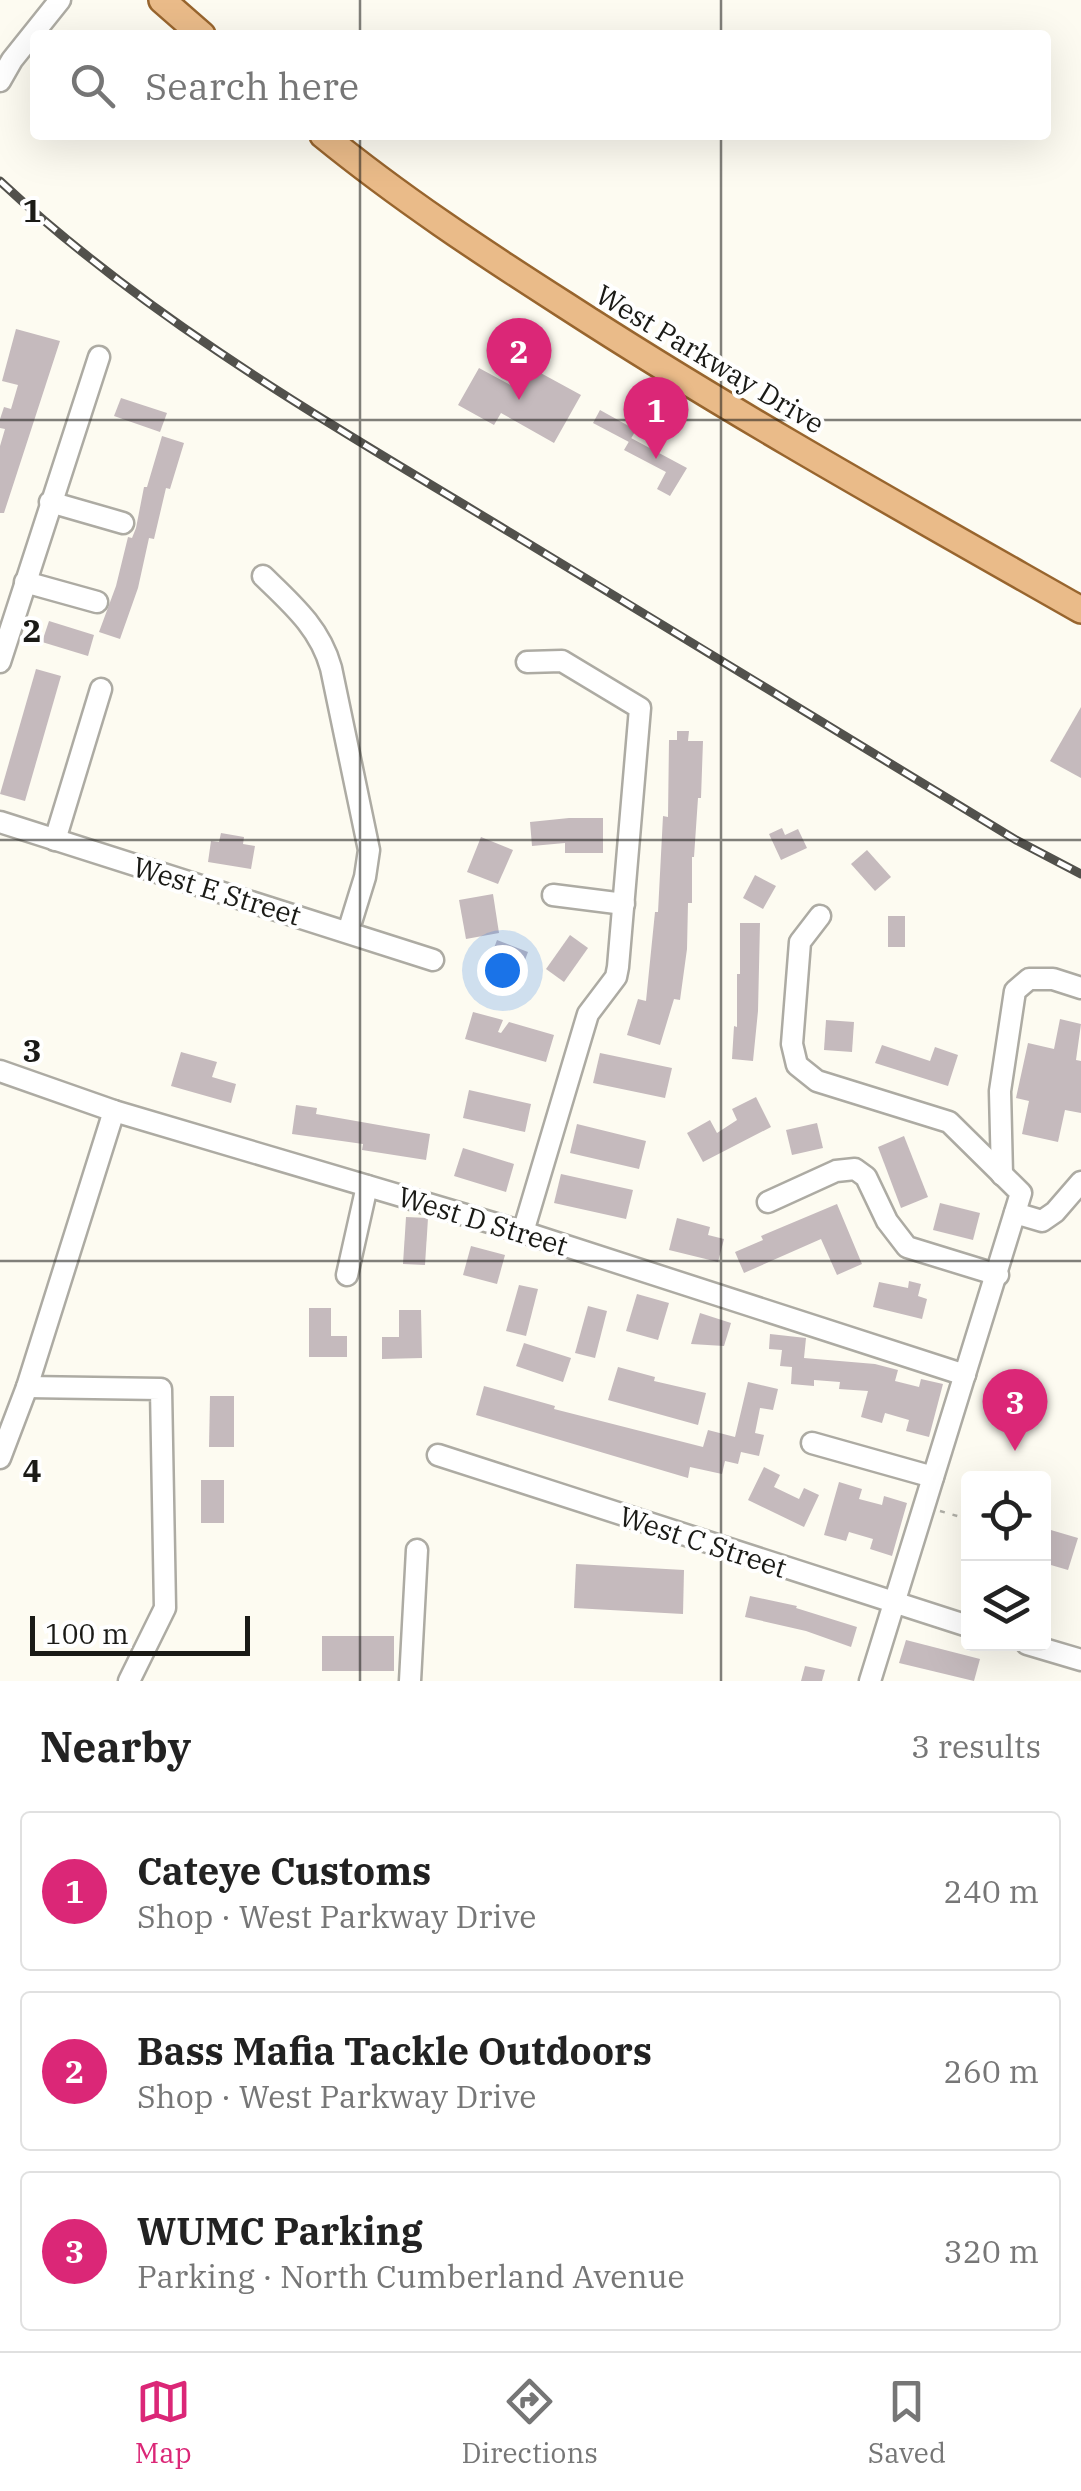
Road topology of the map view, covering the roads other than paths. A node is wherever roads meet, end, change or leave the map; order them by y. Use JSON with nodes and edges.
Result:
{"nodes":[{"id":1,"x":60,"y":0,"type":"edge"},
{"id":2,"x":162,"y":0,"type":"edge"},
{"id":3,"x":36,"y":30,"type":"edge"},
{"id":4,"x":196,"y":30,"type":"edge"},
{"id":5,"x":30,"y":38,"type":"edge"},
{"id":6,"x":0,"y":81,"type":"edge"},
{"id":7,"x":329,"y":140,"type":"edge"},
{"id":8,"x":99,"y":357,"type":"dead end"},
{"id":9,"x":50,"y":502,"type":"junction"},
{"id":10,"x":123,"y":523,"type":"dead end"},
{"id":11,"x":263,"y":576,"type":"dead end"},
{"id":12,"x":26,"y":582,"type":"junction"},
{"id":13,"x":97,"y":602,"type":"dead end"},
{"id":14,"x":1081,"y":610,"type":"edge"},
{"id":15,"x":0,"y":662,"type":"edge"},
{"id":16,"x":527,"y":662,"type":"dead end"},
{"id":17,"x":101,"y":689,"type":"dead end"},
{"id":18,"x":0,"y":822,"type":"edge"},
{"id":19,"x":55,"y":840,"type":"junction"},
{"id":20,"x":553,"y":895,"type":"dead end"},
{"id":21,"x":624,"y":904,"type":"junction"},
{"id":22,"x":820,"y":916,"type":"dead end"},
{"id":23,"x":348,"y":932,"type":"junction"},
{"id":24,"x":433,"y":960,"type":"dead end"},
{"id":25,"x":1081,"y":988,"type":"edge"},
{"id":26,"x":0,"y":1071,"type":"edge"},
{"id":27,"x":114,"y":1112,"type":"junction"},
{"id":28,"x":1002,"y":1175,"type":"junction"},
{"id":29,"x":1081,"y":1182,"type":"edge"},
{"id":30,"x":367,"y":1186,"type":"junction"},
{"id":31,"x":768,"y":1202,"type":"dead end"},
{"id":32,"x":1018,"y":1203,"type":"junction"},
{"id":33,"x":523,"y":1232,"type":"junction"},
{"id":34,"x":346,"y":1275,"type":"dead end"},
{"id":35,"x":998,"y":1275,"type":"junction"},
{"id":36,"x":965,"y":1375,"type":"junction"},
{"id":37,"x":27,"y":1387,"type":"junction"},
{"id":38,"x":812,"y":1443,"type":"dead end"},
{"id":39,"x":438,"y":1455,"type":"dead end"},
{"id":40,"x":0,"y":1458,"type":"edge"},
{"id":41,"x":933,"y":1478,"type":"junction"},
{"id":42,"x":417,"y":1550,"type":"dead end"},
{"id":43,"x":894,"y":1604,"type":"junction"},
{"id":44,"x":961,"y":1624,"type":"edge"},
{"id":45,"x":1051,"y":1651,"type":"edge"},
{"id":46,"x":1081,"y":1660,"type":"edge"},
{"id":47,"x":129,"y":1681,"type":"edge"},
{"id":48,"x":410,"y":1681,"type":"edge"},
{"id":49,"x":870,"y":1681,"type":"edge"}],
"edges":[{"from":1,"to":3,"type":"street"},
{"from":2,"to":4,"type":"main road"},
{"from":5,"to":6,"type":"street"},
{"from":7,"to":14,"type":"main road","name":"West Parkway Drive"},
{"from":8,"to":9,"type":"street"},
{"from":9,"to":10,"type":"street"},
{"from":9,"to":12,"type":"street"},
{"from":11,"to":23,"type":"street"},
{"from":12,"to":13,"type":"street"},
{"from":12,"to":15,"type":"street"},
{"from":16,"to":21,"type":"street"},
{"from":17,"to":19,"type":"street"},
{"from":18,"to":19,"type":"street","name":"West E Street"},
{"from":19,"to":23,"type":"street","name":"West E Street"},
{"from":20,"to":21,"type":"street"},
{"from":21,"to":33,"type":"street"},
{"from":22,"to":28,"type":"street"},
{"from":23,"to":24,"type":"street","name":"West E Street"},
{"from":25,"to":28,"type":"street"},
{"from":26,"to":27,"type":"street","name":"West D Street"},
{"from":27,"to":30,"type":"street","name":"West D Street"},
{"from":27,"to":37,"type":"street"},
{"from":28,"to":32,"type":"street"},
{"from":29,"to":32,"type":"street"},
{"from":30,"to":33,"type":"street","name":"West D Street"},
{"from":30,"to":34,"type":"street"},
{"from":31,"to":35,"type":"street"},
{"from":32,"to":35,"type":"street"},
{"from":33,"to":36,"type":"street","name":"West D Street"},
{"from":35,"to":36,"type":"street"},
{"from":36,"to":41,"type":"street"},
{"from":37,"to":40,"type":"street"},
{"from":37,"to":47,"type":"street"},
{"from":38,"to":41,"type":"street"},
{"from":39,"to":43,"type":"street","name":"West C Street"},
{"from":41,"to":43,"type":"street"},
{"from":42,"to":48,"type":"street"},
{"from":43,"to":44,"type":"street","name":"West C Street"},
{"from":43,"to":49,"type":"street"},
{"from":45,"to":46,"type":"street"}]}
